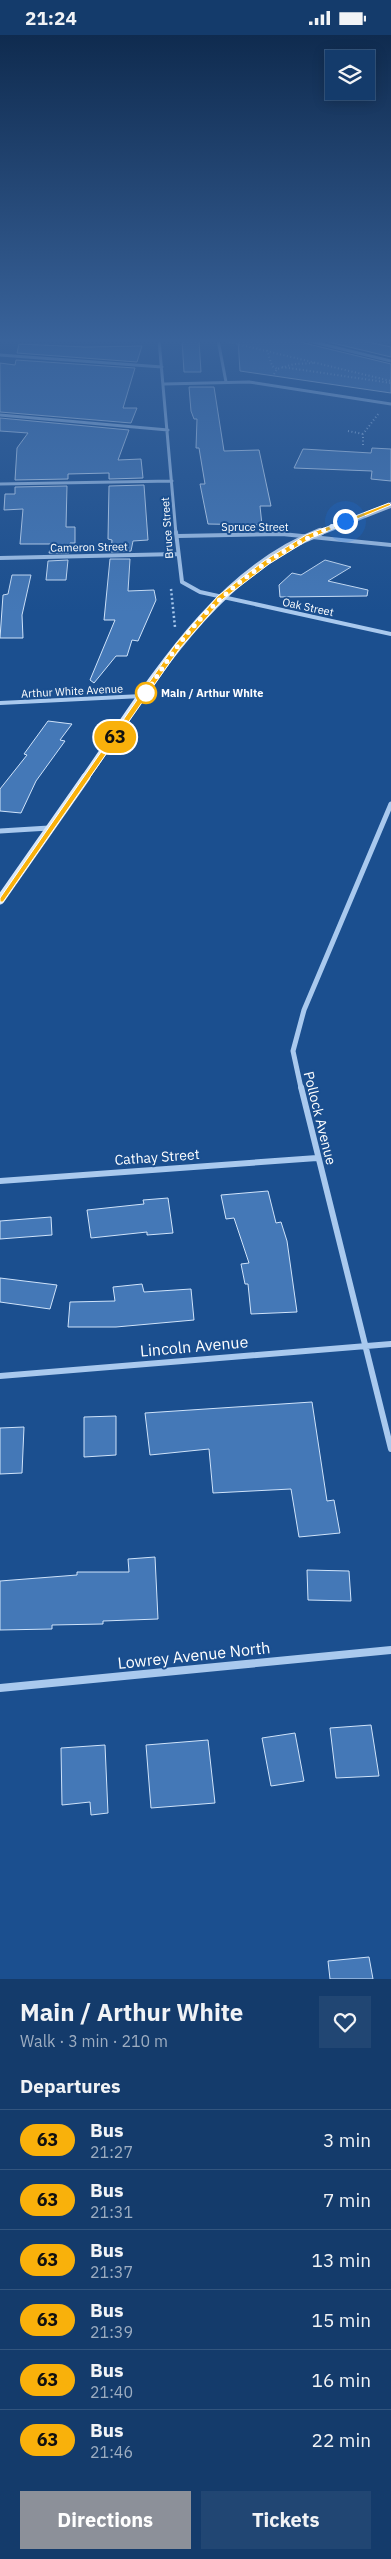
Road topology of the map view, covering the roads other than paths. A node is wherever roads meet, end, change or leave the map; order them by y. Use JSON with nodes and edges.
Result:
{"nodes":[{"id":1,"x":168,"y":430,"type":"edge"},
{"id":2,"x":172,"y":481,"type":"junction"},
{"id":3,"x":0,"y":484,"type":"edge"},
{"id":4,"x":391,"y":505,"type":"edge"},
{"id":5,"x":178,"y":536,"type":"junction"},
{"id":6,"x":308,"y":537,"type":"junction"},
{"id":7,"x":391,"y":545,"type":"edge"},
{"id":8,"x":178,"y":554,"type":"junction"},
{"id":9,"x":0,"y":557,"type":"edge"},
{"id":10,"x":220,"y":598,"type":"junction"},
{"id":11,"x":391,"y":634,"type":"edge"},
{"id":12,"x":144,"y":696,"type":"junction"},
{"id":13,"x":0,"y":703,"type":"edge"},
{"id":14,"x":391,"y":804,"type":"edge"},
{"id":15,"x":52,"y":828,"type":"junction"},
{"id":16,"x":0,"y":831,"type":"edge"},
{"id":17,"x":0,"y":900,"type":"edge"},
{"id":18,"x":317,"y":1158,"type":"junction"},
{"id":19,"x":0,"y":1181,"type":"edge"},
{"id":20,"x":391,"y":1343,"type":"edge"},
{"id":21,"x":366,"y":1346,"type":"junction"},
{"id":22,"x":0,"y":1376,"type":"edge"},
{"id":23,"x":391,"y":1449,"type":"edge"},
{"id":24,"x":391,"y":1650,"type":"edge"},
{"id":25,"x":0,"y":1688,"type":"edge"}],
"edges":[{"from":1,"to":2,"type":"street","name":"Bruce Street"},
{"from":2,"to":3,"type":"street"},
{"from":2,"to":5,"type":"street","name":"Bruce Street"},
{"from":4,"to":6,"type":"main road"},
{"from":5,"to":6,"type":"street","name":"Spruce Street"},
{"from":5,"to":8,"type":"street","name":"Bruce Street"},
{"from":6,"to":7,"type":"street","name":"Spruce Street"},
{"from":6,"to":10,"type":"main road"},
{"from":8,"to":9,"type":"street","name":"Cameron Street"},
{"from":8,"to":10,"type":"street","name":"Bruce Street"},
{"from":10,"to":11,"type":"street","name":"Oak Street"},
{"from":10,"to":12,"type":"main road"},
{"from":12,"to":13,"type":"street","name":"Arthur White Avenue"},
{"from":12,"to":15,"type":"main road"},
{"from":14,"to":18,"type":"street","name":"Pollock Avenue"},
{"from":15,"to":16,"type":"street"},
{"from":15,"to":17,"type":"main road"},
{"from":18,"to":19,"type":"street","name":"Cathay Street"},
{"from":18,"to":21,"type":"street","name":"Pollock Avenue"},
{"from":20,"to":21,"type":"street","name":"Lincoln Avenue"},
{"from":21,"to":22,"type":"street","name":"Lincoln Avenue"},
{"from":21,"to":23,"type":"street","name":"Pollock Avenue"},
{"from":24,"to":25,"type":"street","name":"Lowrey Avenue North"}]}
